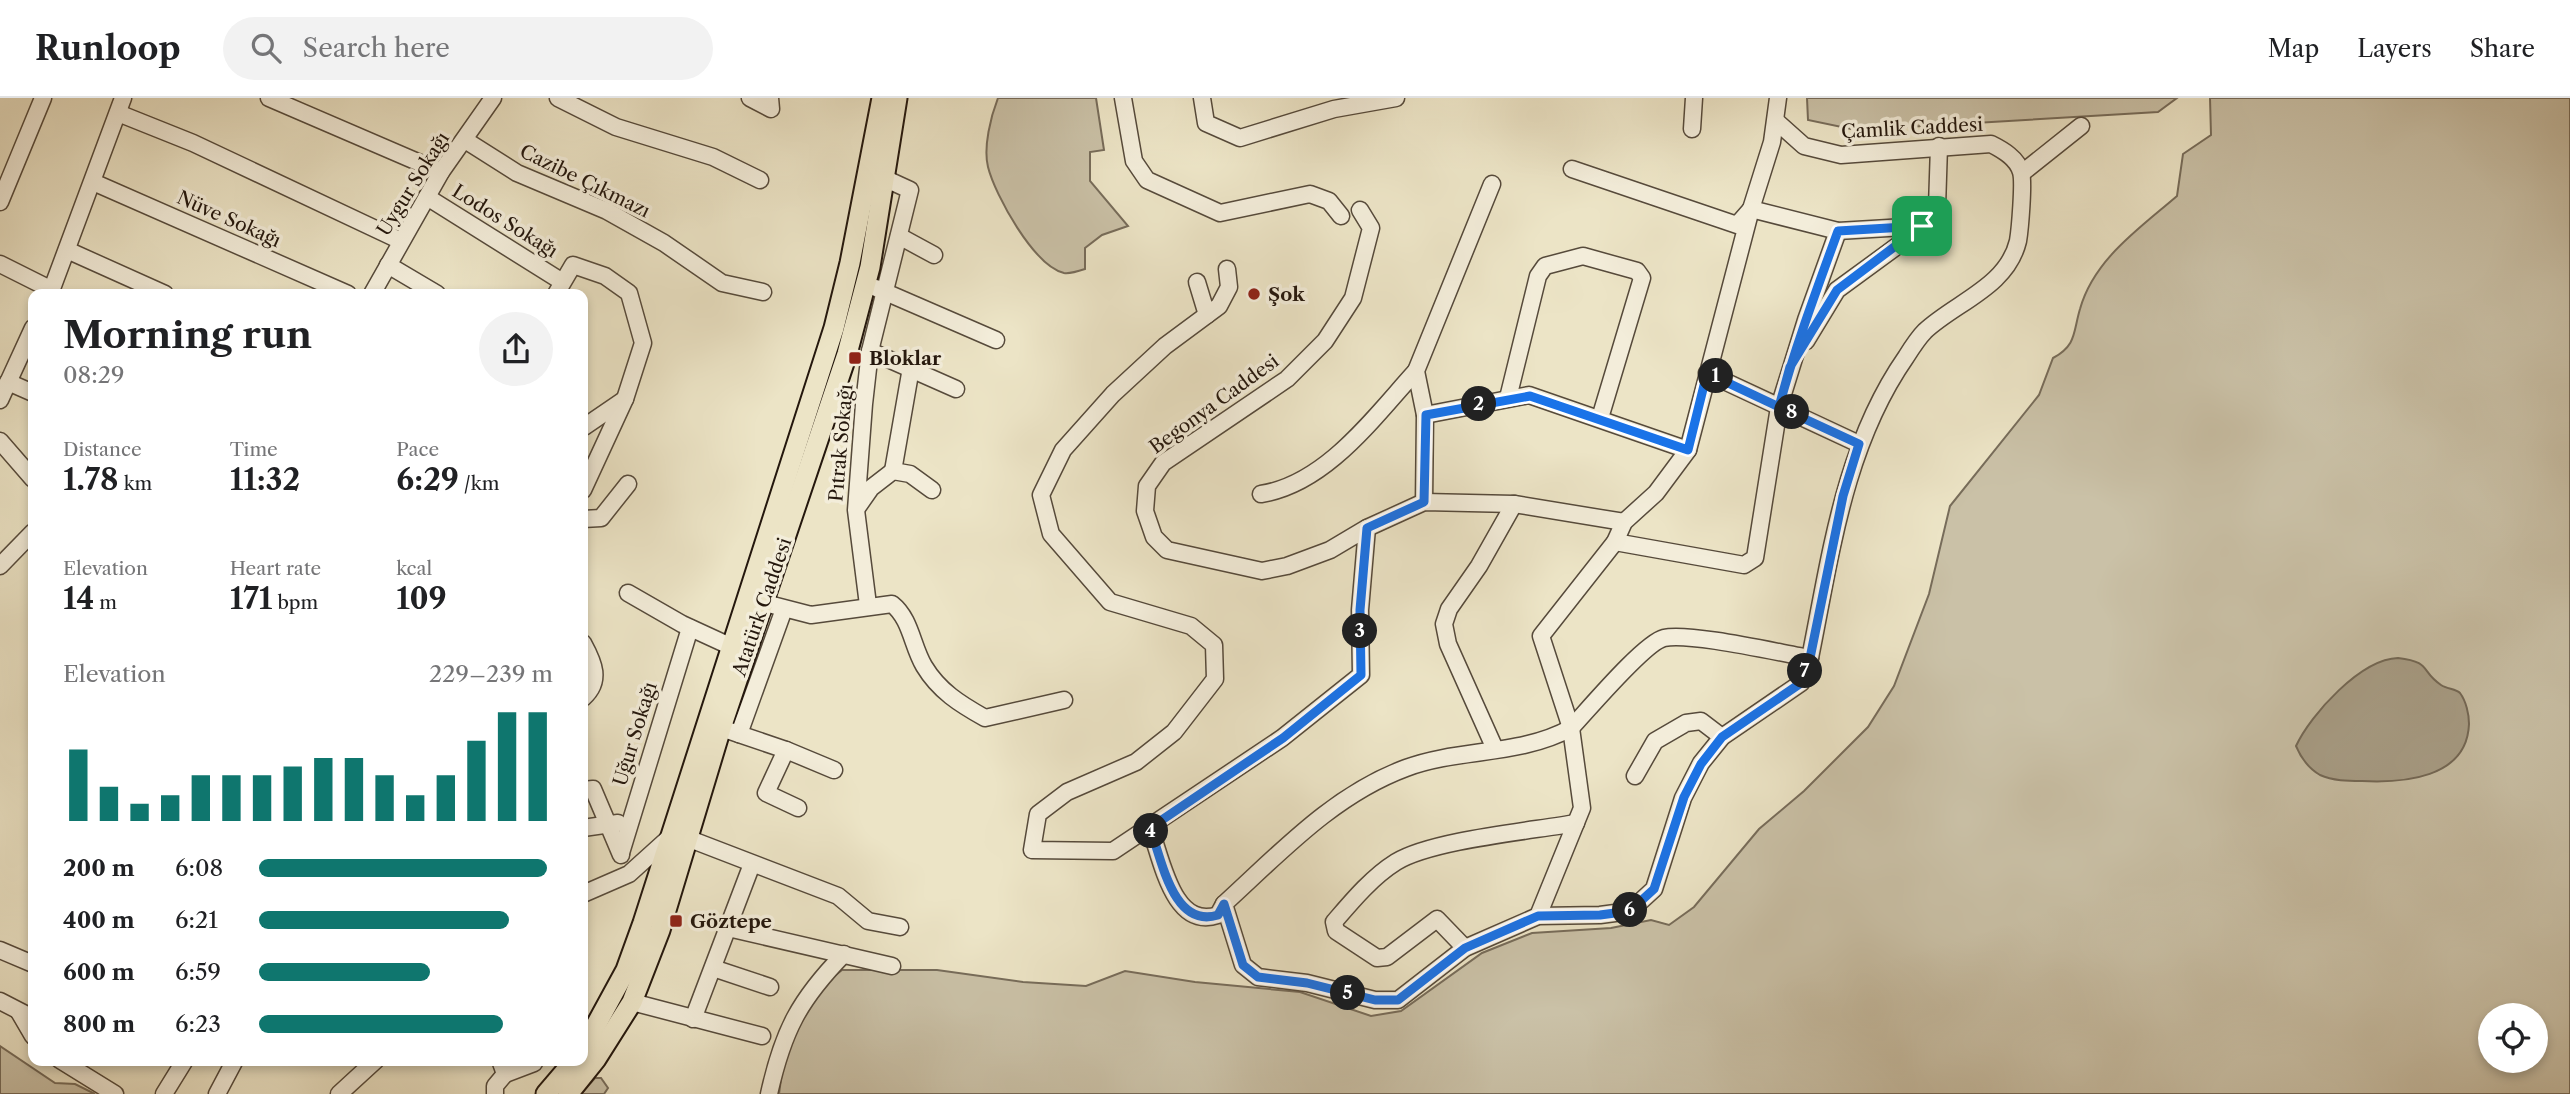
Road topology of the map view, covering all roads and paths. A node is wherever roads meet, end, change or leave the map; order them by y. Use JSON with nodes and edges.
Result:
{"nodes":[{"id":1,"x":43,"y":98,"type":"edge"},
{"id":2,"x":270,"y":98,"type":"edge"},
{"id":3,"x":558,"y":98,"type":"edge"},
{"id":4,"x":750,"y":98,"type":"edge"},
{"id":5,"x":882,"y":98,"type":"edge"},
{"id":6,"x":897,"y":98,"type":"edge"},
{"id":7,"x":1123,"y":98,"type":"edge"},
{"id":8,"x":1202,"y":98,"type":"edge"},
{"id":9,"x":1396,"y":98,"type":"edge"},
{"id":10,"x":1694,"y":98,"type":"edge"},
{"id":11,"x":1778,"y":98,"type":"edge"},
{"id":12,"x":485,"y":101,"type":"edge"},
{"id":13,"x":770,"y":103,"type":"edge"},
{"id":14,"x":121,"y":105,"type":"edge"},
{"id":15,"x":1781,"y":126,"type":"junction"},
{"id":16,"x":2081,"y":126,"type":"dead end"},
{"id":17,"x":1692,"y":130,"type":"dead end"},
{"id":18,"x":465,"y":140,"type":"junction"},
{"id":19,"x":1939,"y":146,"type":"junction"},
{"id":20,"x":1572,"y":169,"type":"dead end"},
{"id":21,"x":440,"y":172,"type":"junction"},
{"id":22,"x":2021,"y":173,"type":"junction"},
{"id":23,"x":760,"y":180,"type":"dead end"},
{"id":24,"x":886,"y":180,"type":"junction"},
{"id":25,"x":93,"y":182,"type":"junction"},
{"id":26,"x":1492,"y":184,"type":"dead end"},
{"id":27,"x":427,"y":197,"type":"junction"},
{"id":28,"x":0,"y":202,"type":"edge"},
{"id":29,"x":1751,"y":209,"type":"junction"},
{"id":30,"x":1360,"y":211,"type":"dead end"},
{"id":31,"x":1341,"y":216,"type":"dead end"},
{"id":32,"x":1922,"y":226,"type":"junction"},
{"id":33,"x":1838,"y":231,"type":"junction"},
{"id":34,"x":899,"y":236,"type":"junction"},
{"id":35,"x":401,"y":241,"type":"junction"},
{"id":36,"x":67,"y":250,"type":"junction"},
{"id":37,"x":934,"y":255,"type":"dead end"},
{"id":38,"x":0,"y":264,"type":"edge"},
{"id":39,"x":388,"y":265,"type":"junction"},
{"id":40,"x":1227,"y":269,"type":"dead end"},
{"id":41,"x":1197,"y":282,"type":"dead end"},
{"id":42,"x":865,"y":285,"type":"junction"},
{"id":43,"x":559,"y":288,"type":"edge"},
{"id":44,"x":46,"y":289,"type":"edge"},
{"id":45,"x":52,"y":289,"type":"edge"},
{"id":46,"x":154,"y":289,"type":"edge"},
{"id":47,"x":337,"y":289,"type":"edge"},
{"id":48,"x":375,"y":289,"type":"edge"},
{"id":49,"x":429,"y":289,"type":"edge"},
{"id":50,"x":886,"y":291,"type":"junction"},
{"id":51,"x":763,"y":292,"type":"dead end"},
{"id":52,"x":1207,"y":315,"type":"junction"},
{"id":53,"x":28,"y":339,"type":"edge"},
{"id":54,"x":996,"y":340,"type":"dead end"},
{"id":55,"x":870,"y":351,"type":"junction"},
{"id":56,"x":1790,"y":367,"type":"junction"},
{"id":57,"x":911,"y":369,"type":"junction"},
{"id":58,"x":1416,"y":371,"type":"junction"},
{"id":59,"x":1707,"y":373,"type":"junction"},
{"id":60,"x":8,"y":382,"type":"junction"},
{"id":61,"x":956,"y":389,"type":"dead end"},
{"id":62,"x":28,"y":391,"type":"edge"},
{"id":63,"x":1508,"y":398,"type":"junction"},
{"id":64,"x":625,"y":399,"type":"junction"},
{"id":65,"x":0,"y":400,"type":"edge"},
{"id":66,"x":1779,"y":407,"type":"junction"},
{"id":67,"x":1426,"y":415,"type":"junction"},
{"id":68,"x":1600,"y":418,"type":"junction"},
{"id":69,"x":588,"y":424,"type":"edge"},
{"id":70,"x":0,"y":441,"type":"edge"},
{"id":71,"x":1859,"y":444,"type":"junction"},
{"id":72,"x":1688,"y":450,"type":"junction"},
{"id":73,"x":893,"y":471,"type":"junction"},
{"id":74,"x":28,"y":473,"type":"edge"},
{"id":75,"x":588,"y":479,"type":"edge"},
{"id":76,"x":628,"y":484,"type":"dead end"},
{"id":77,"x":932,"y":490,"type":"dead end"},
{"id":78,"x":1261,"y":494,"type":"dead end"},
{"id":79,"x":1424,"y":502,"type":"junction"},
{"id":80,"x":1514,"y":504,"type":"junction"},
{"id":81,"x":856,"y":510,"type":"junction"},
{"id":82,"x":588,"y":519,"type":"edge"},
{"id":83,"x":1624,"y":522,"type":"junction"},
{"id":84,"x":1367,"y":528,"type":"junction"},
{"id":85,"x":28,"y":536,"type":"edge"},
{"id":86,"x":1615,"y":542,"type":"junction"},
{"id":87,"x":0,"y":566,"type":"edge"},
{"id":88,"x":628,"y":593,"type":"dead end"},
{"id":89,"x":755,"y":601,"type":"junction"},
{"id":90,"x":869,"y":605,"type":"junction"},
{"id":91,"x":784,"y":609,"type":"junction"},
{"id":92,"x":690,"y":628,"type":"junction"},
{"id":93,"x":732,"y":647,"type":"junction"},
{"id":94,"x":588,"y":654,"type":"edge"},
{"id":95,"x":1810,"y":658,"type":"junction"},
{"id":96,"x":588,"y":694,"type":"edge"},
{"id":97,"x":1064,"y":700,"type":"dead end"},
{"id":98,"x":1571,"y":728,"type":"junction"},
{"id":99,"x":730,"y":731,"type":"junction"},
{"id":100,"x":1722,"y":737,"type":"junction"},
{"id":101,"x":1494,"y":749,"type":"junction"},
{"id":102,"x":786,"y":750,"type":"junction"},
{"id":103,"x":834,"y":770,"type":"dead end"},
{"id":104,"x":1635,"y":776,"type":"dead end"},
{"id":105,"x":588,"y":790,"type":"edge"},
{"id":106,"x":798,"y":808,"type":"dead end"},
{"id":107,"x":630,"y":822,"type":"junction"},
{"id":108,"x":1576,"y":823,"type":"junction"},
{"id":109,"x":608,"y":824,"type":"junction"},
{"id":110,"x":588,"y":827,"type":"edge"},
{"id":111,"x":1150,"y":828,"type":"junction"},
{"id":112,"x":679,"y":837,"type":"junction"},
{"id":113,"x":621,"y":853,"type":"junction"},
{"id":114,"x":752,"y":864,"type":"junction"},
{"id":115,"x":629,"y":874,"type":"junction"},
{"id":116,"x":654,"y":886,"type":"junction"},
{"id":117,"x":588,"y":892,"type":"edge"},
{"id":118,"x":1224,"y":904,"type":"junction"},
{"id":119,"x":1538,"y":916,"type":"junction"},
{"id":120,"x":900,"y":928,"type":"dead end"},
{"id":121,"x":728,"y":929,"type":"junction"},
{"id":122,"x":1465,"y":948,"type":"junction"},
{"id":123,"x":0,"y":950,"type":"edge"},
{"id":124,"x":844,"y":954,"type":"junction"},
{"id":125,"x":28,"y":962,"type":"edge"},
{"id":126,"x":892,"y":965,"type":"dead end"},
{"id":127,"x":713,"y":968,"type":"junction"},
{"id":128,"x":770,"y":987,"type":"dead end"},
{"id":129,"x":0,"y":1001,"type":"edge"},
{"id":130,"x":632,"y":1002,"type":"junction"},
{"id":131,"x":26,"y":1015,"type":"edge"},
{"id":132,"x":694,"y":1019,"type":"junction"},
{"id":133,"x":762,"y":1037,"type":"dead end"},
{"id":134,"x":588,"y":1040,"type":"edge"},
{"id":135,"x":70,"y":1066,"type":"edge"},
{"id":136,"x":181,"y":1066,"type":"edge"},
{"id":137,"x":232,"y":1066,"type":"edge"},
{"id":138,"x":369,"y":1066,"type":"edge"},
{"id":139,"x":570,"y":1066,"type":"edge"},
{"id":140,"x":502,"y":1067,"type":"edge"},
{"id":141,"x":115,"y":1094,"type":"edge"},
{"id":142,"x":164,"y":1094,"type":"edge"},
{"id":143,"x":217,"y":1094,"type":"edge"},
{"id":144,"x":339,"y":1094,"type":"edge"},
{"id":145,"x":495,"y":1094,"type":"edge"},
{"id":146,"x":547,"y":1094,"type":"edge"},
{"id":147,"x":568,"y":1094,"type":"edge"},
{"id":148,"x":769,"y":1094,"type":"edge"}],
"edges":[{"from":1,"to":28,"type":"street"},
{"from":2,"to":21,"type":"street"},
{"from":3,"to":23,"type":"street"},
{"from":4,"to":13,"type":"street"},
{"from":5,"to":89,"type":"main road","name":"Atatürk Caddesi"},
{"from":6,"to":24,"type":"main road","name":"Atatürk Caddesi"},
{"from":7,"to":31,"type":"street"},
{"from":8,"to":9,"type":"street"},
{"from":10,"to":17,"type":"street"},
{"from":11,"to":15,"type":"street"},
{"from":12,"to":18,"type":"street","name":"Uygur Sokağı"},
{"from":14,"to":25,"type":"street"},
{"from":14,"to":35,"type":"street"},
{"from":15,"to":19,"type":"street","name":"Çamlik Caddesi"},
{"from":15,"to":29,"type":"street"},
{"from":16,"to":22,"type":"street"},
{"from":18,"to":21,"type":"street","name":"Uygur Sokağı"},
{"from":18,"to":51,"type":"street","name":"Cazibe Çıkmazı"},
{"from":19,"to":22,"type":"street","name":"Çamlik Caddesi"},
{"from":19,"to":32,"type":"street"},
{"from":20,"to":29,"type":"street"},
{"from":21,"to":27,"type":"street","name":"Uygur Sokağı"},
{"from":22,"to":71,"type":"street"},
{"from":24,"to":34,"type":"street","name":"Pıtrak Sokağı"},
{"from":24,"to":42,"type":"main road","name":"Atatürk Caddesi"},
{"from":25,"to":36,"type":"street"},
{"from":25,"to":47,"type":"street","name":"Nüve Sokağı"},
{"from":26,"to":58,"type":"street"},
{"from":27,"to":35,"type":"street","name":"Uygur Sokağı"},
{"from":27,"to":43,"type":"street","name":"Lodos Sokağı"},
{"from":29,"to":33,"type":"street"},
{"from":29,"to":59,"type":"street"},
{"from":30,"to":84,"type":"street","name":"Begonya Caddesi"},
{"from":32,"to":33,"type":"street"},
{"from":32,"to":56,"type":"street"},
{"from":33,"to":56,"type":"street"},
{"from":34,"to":37,"type":"street"},
{"from":34,"to":50,"type":"street","name":"Pıtrak Sokağı"},
{"from":35,"to":39,"type":"street","name":"Uygur Sokağı"},
{"from":36,"to":45,"type":"street"},
{"from":36,"to":46,"type":"street"},
{"from":38,"to":44,"type":"street"},
{"from":39,"to":48,"type":"street","name":"Uygur Sokağı"},
{"from":39,"to":49,"type":"street"},
{"from":40,"to":52,"type":"street"},
{"from":41,"to":52,"type":"street"},
{"from":42,"to":50,"type":"street"},
{"from":42,"to":89,"type":"main road","name":"Atatürk Caddesi"},
{"from":43,"to":64,"type":"street"},
{"from":50,"to":54,"type":"street"},
{"from":50,"to":55,"type":"street","name":"Pıtrak Sokağı"},
{"from":52,"to":111,"type":"street"},
{"from":53,"to":60,"type":"street"},
{"from":55,"to":57,"type":"street"},
{"from":55,"to":81,"type":"street","name":"Pıtrak Sokağı"},
{"from":56,"to":66,"type":"street"},
{"from":57,"to":61,"type":"street"},
{"from":57,"to":73,"type":"street"},
{"from":58,"to":67,"type":"street"},
{"from":58,"to":78,"type":"street"},
{"from":59,"to":66,"type":"street"},
{"from":59,"to":72,"type":"street"},
{"from":60,"to":62,"type":"street"},
{"from":60,"to":65,"type":"street"},
{"from":63,"to":67,"type":"street"},
{"from":63,"to":68,"type":"street"},
{"from":63,"to":68,"type":"street"},
{"from":64,"to":69,"type":"street"},
{"from":64,"to":75,"type":"street"},
{"from":66,"to":71,"type":"street"},
{"from":66,"to":86,"type":"street"},
{"from":67,"to":79,"type":"street"},
{"from":68,"to":72,"type":"street"},
{"from":70,"to":74,"type":"street"},
{"from":71,"to":95,"type":"street"},
{"from":72,"to":83,"type":"street"},
{"from":73,"to":77,"type":"street"},
{"from":73,"to":81,"type":"street"},
{"from":76,"to":82,"type":"street"},
{"from":79,"to":80,"type":"street","name":"Begonya Caddesi"},
{"from":79,"to":84,"type":"street","name":"Begonya Caddesi"},
{"from":80,"to":83,"type":"street","name":"Begonya Caddesi"},
{"from":80,"to":101,"type":"street"},
{"from":81,"to":90,"type":"street","name":"Pıtrak Sokağı"},
{"from":83,"to":86,"type":"street"},
{"from":84,"to":111,"type":"street"},
{"from":85,"to":87,"type":"street"},
{"from":86,"to":98,"type":"street"},
{"from":88,"to":92,"type":"street"},
{"from":89,"to":91,"type":"street"},
{"from":89,"to":93,"type":"main road","name":"Atatürk Caddesi"},
{"from":89,"to":99,"type":"main road","name":"Atatürk Caddesi"},
{"from":90,"to":91,"type":"street"},
{"from":90,"to":97,"type":"street"},
{"from":91,"to":99,"type":"street"},
{"from":92,"to":93,"type":"street"},
{"from":92,"to":107,"type":"street","name":"Uğur Sokağı"},
{"from":93,"to":112,"type":"main road","name":"Atatürk Caddesi"},
{"from":94,"to":96,"type":"street"},
{"from":95,"to":98,"type":"street"},
{"from":95,"to":100,"type":"street"},
{"from":98,"to":101,"type":"street"},
{"from":98,"to":108,"type":"street"},
{"from":99,"to":102,"type":"street"},
{"from":99,"to":112,"type":"main road","name":"Atatürk Caddesi"},
{"from":100,"to":104,"type":"street"},
{"from":100,"to":119,"type":"street"},
{"from":101,"to":118,"type":"street"},
{"from":102,"to":103,"type":"street"},
{"from":102,"to":106,"type":"street"},
{"from":105,"to":109,"type":"street"},
{"from":107,"to":109,"type":"street"},
{"from":107,"to":113,"type":"street","name":"Uğur Sokağı"},
{"from":108,"to":119,"type":"street"},
{"from":108,"to":122,"type":"street"},
{"from":109,"to":110,"type":"street"},
{"from":109,"to":113,"type":"street"},
{"from":111,"to":118,"type":"street"},
{"from":112,"to":114,"type":"street"},
{"from":112,"to":115,"type":"street"},
{"from":112,"to":116,"type":"main road","name":"Atatürk Caddesi"},
{"from":112,"to":130,"type":"main road","name":"Atatürk Caddesi"},
{"from":113,"to":115,"type":"street"},
{"from":114,"to":120,"type":"street"},
{"from":114,"to":121,"type":"street"},
{"from":115,"to":116,"type":"street"},
{"from":115,"to":117,"type":"street"},
{"from":116,"to":134,"type":"main road","name":"Atatürk Caddesi"},
{"from":118,"to":122,"type":"street"},
{"from":119,"to":122,"type":"street"},
{"from":121,"to":124,"type":"street"},
{"from":121,"to":127,"type":"street"},
{"from":123,"to":125,"type":"street"},
{"from":124,"to":126,"type":"street"},
{"from":124,"to":148,"type":"street"},
{"from":127,"to":128,"type":"street"},
{"from":127,"to":132,"type":"street"},
{"from":129,"to":131,"type":"street"},
{"from":130,"to":132,"type":"street"},
{"from":130,"to":147,"type":"main road","name":"Atatürk Caddesi"},
{"from":132,"to":133,"type":"street"},
{"from":135,"to":141,"type":"street"},
{"from":136,"to":142,"type":"street"},
{"from":137,"to":143,"type":"street"},
{"from":138,"to":144,"type":"street"},
{"from":139,"to":146,"type":"main road"},
{"from":140,"to":145,"type":"street"}]}
